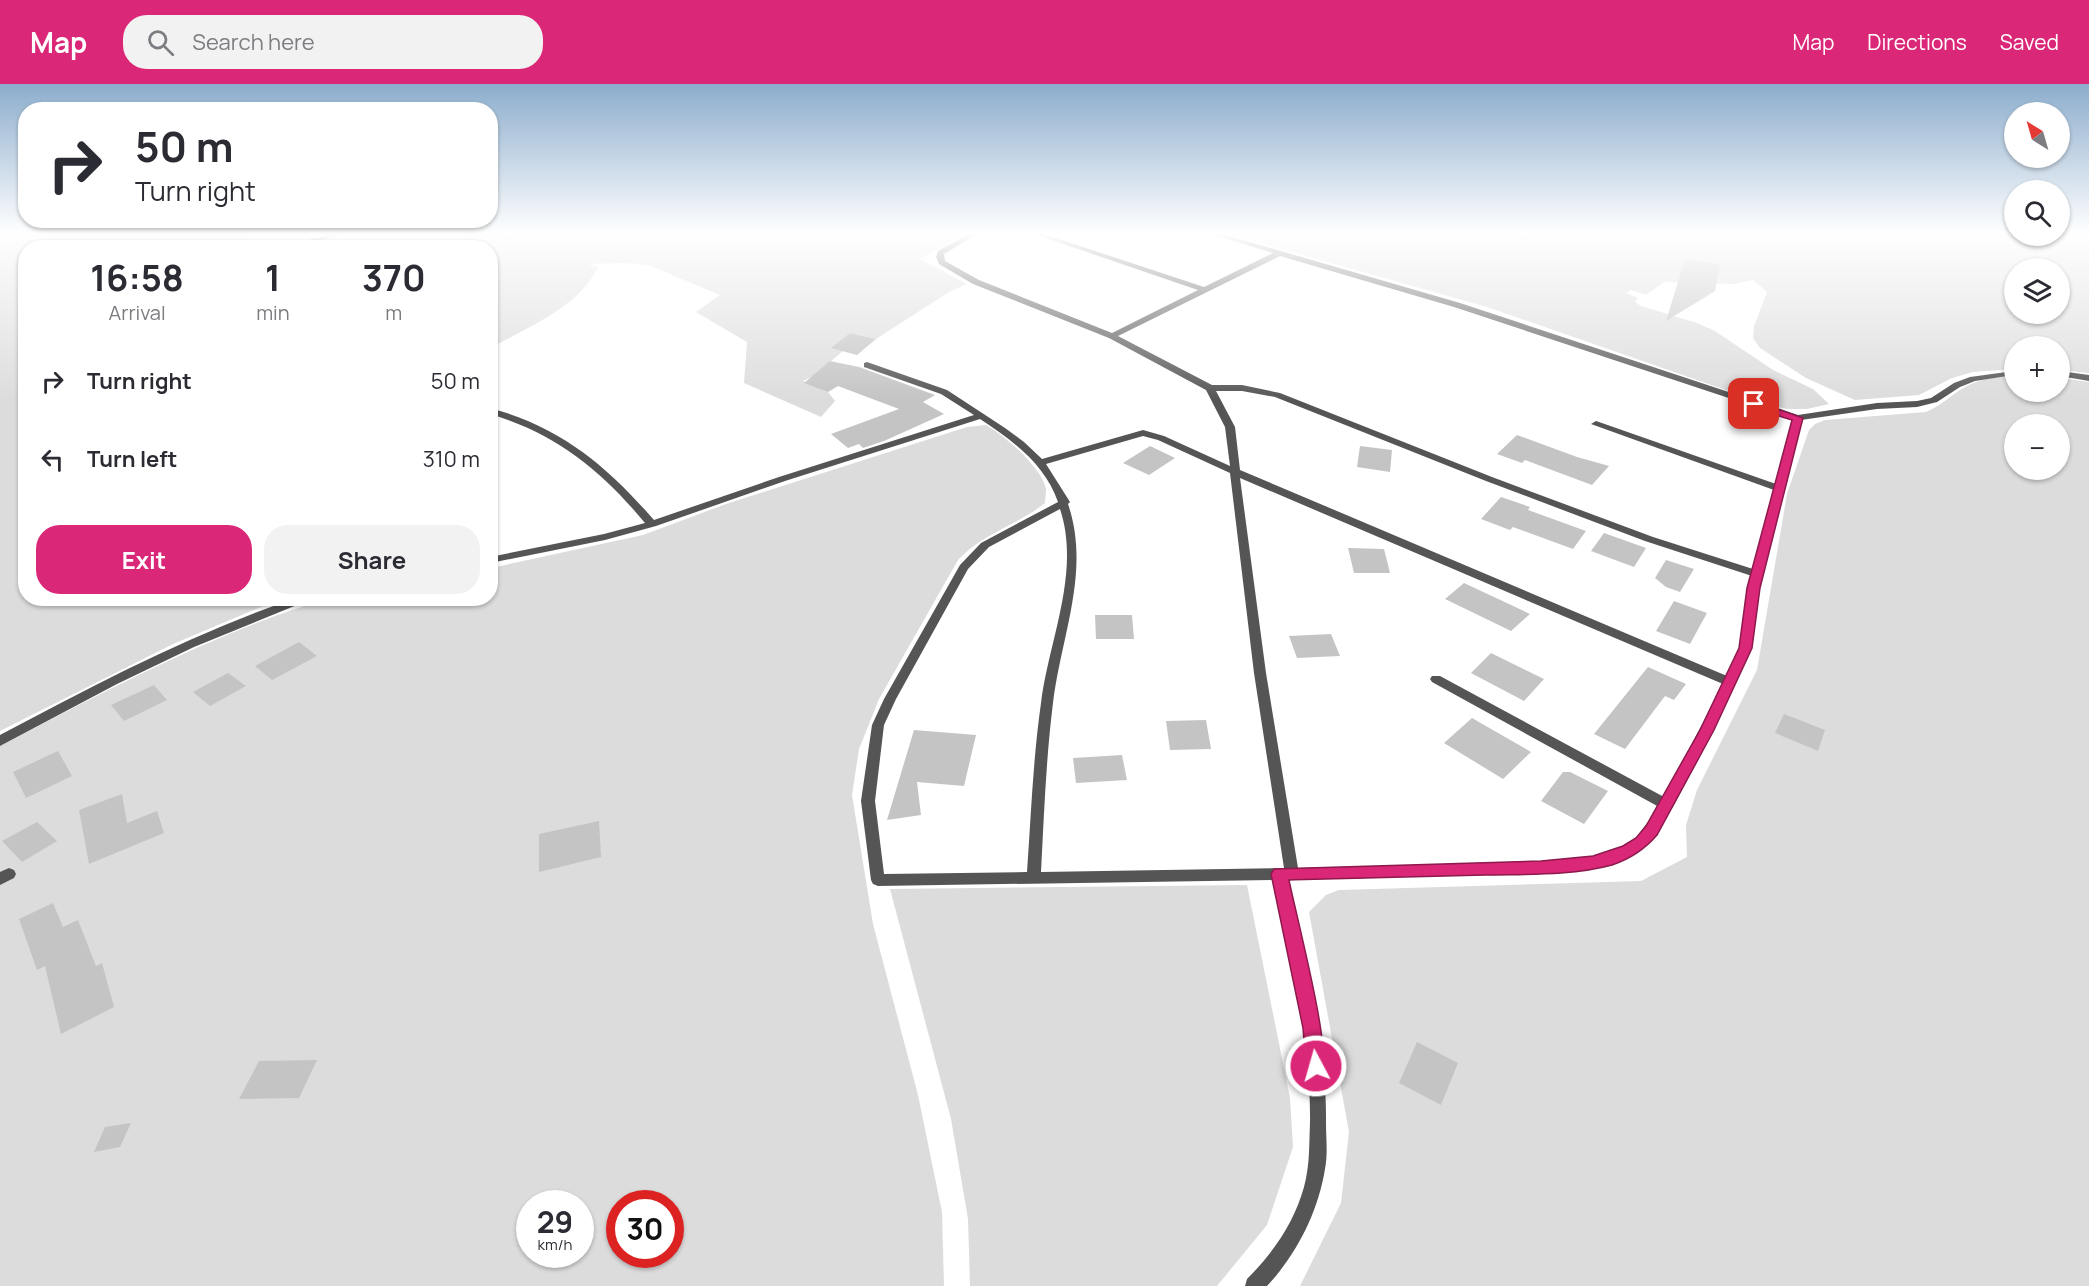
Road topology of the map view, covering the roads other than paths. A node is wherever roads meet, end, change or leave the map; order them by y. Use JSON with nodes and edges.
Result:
{"nodes":[{"id":1,"x":994,"y":289,"type":"edge"},
{"id":2,"x":1401,"y":289,"type":"edge"},
{"id":3,"x":1204,"y":290,"type":"edge"},
{"id":4,"x":1112,"y":336,"type":"junction"},
{"id":5,"x":867,"y":365,"type":"dead end"},
{"id":6,"x":2004,"y":374,"type":"edge"},
{"id":7,"x":2070,"y":375,"type":"edge"},
{"id":8,"x":2089,"y":378,"type":"edge"},
{"id":9,"x":1210,"y":388,"type":"junction"},
{"id":10,"x":498,"y":414,"type":"edge"},
{"id":11,"x":981,"y":416,"type":"junction"},
{"id":12,"x":1797,"y":418,"type":"junction"},
{"id":13,"x":1596,"y":424,"type":"dead end"},
{"id":14,"x":1040,"y":463,"type":"junction"},
{"id":15,"x":1236,"y":472,"type":"junction"},
{"id":16,"x":1779,"y":488,"type":"junction"},
{"id":17,"x":1065,"y":502,"type":"junction"},
{"id":18,"x":652,"y":524,"type":"junction"},
{"id":19,"x":498,"y":558,"type":"edge"},
{"id":20,"x":1758,"y":574,"type":"junction"},
{"id":21,"x":287,"y":606,"type":"edge"},
{"id":22,"x":1436,"y":679,"type":"dead end"},
{"id":23,"x":1730,"y":682,"type":"junction"},
{"id":24,"x":0,"y":741,"type":"edge"},
{"id":25,"x":1667,"y":805,"type":"junction"},
{"id":26,"x":1286,"y":874,"type":"junction"},
{"id":27,"x":1034,"y":877,"type":"junction"},
{"id":28,"x":1254,"y":1286,"type":"edge"}],
"edges":[{"from":1,"to":4,"type":"street"},
{"from":2,"to":12,"type":"street"},
{"from":3,"to":4,"type":"street"},
{"from":4,"to":9,"type":"street"},
{"from":5,"to":11,"type":"street"},
{"from":6,"to":12,"type":"street"},
{"from":7,"to":8,"type":"street"},
{"from":9,"to":15,"type":"street"},
{"from":9,"to":20,"type":"street"},
{"from":10,"to":18,"type":"street"},
{"from":11,"to":14,"type":"street"},
{"from":11,"to":18,"type":"street"},
{"from":12,"to":16,"type":"street"},
{"from":13,"to":16,"type":"street"},
{"from":14,"to":15,"type":"street"},
{"from":14,"to":17,"type":"street"},
{"from":15,"to":23,"type":"street"},
{"from":15,"to":26,"type":"street"},
{"from":16,"to":20,"type":"street"},
{"from":17,"to":27,"type":"street"},
{"from":17,"to":27,"type":"street"},
{"from":18,"to":19,"type":"street"},
{"from":20,"to":23,"type":"street"},
{"from":21,"to":24,"type":"street"},
{"from":22,"to":25,"type":"street"},
{"from":23,"to":25,"type":"street"},
{"from":25,"to":26,"type":"street"},
{"from":26,"to":27,"type":"street"},
{"from":26,"to":28,"type":"street"}]}
